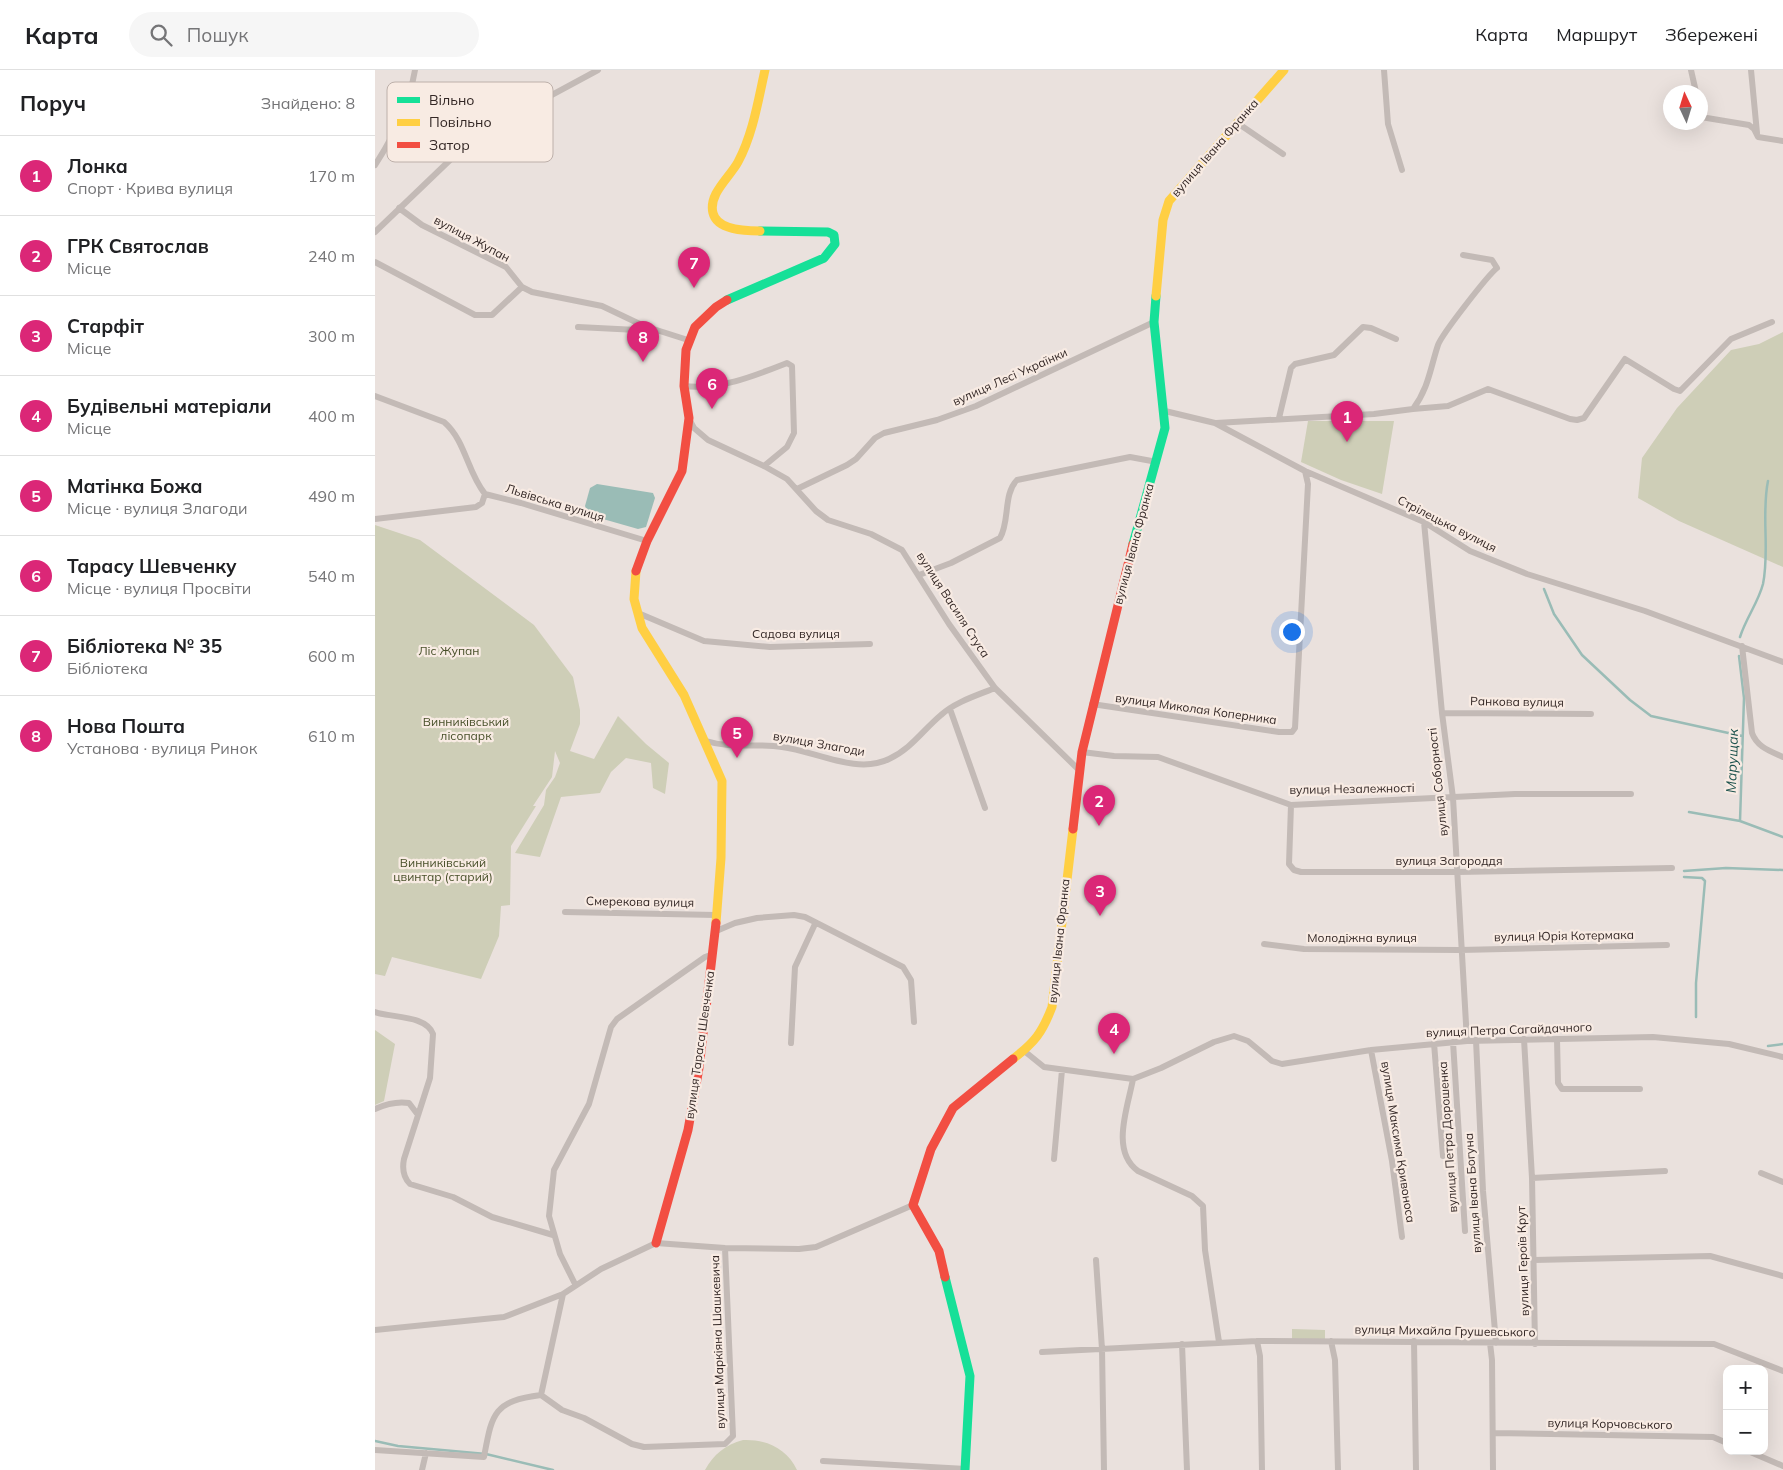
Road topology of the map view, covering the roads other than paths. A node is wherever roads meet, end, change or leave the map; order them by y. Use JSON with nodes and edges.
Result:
{"nodes":[{"id":1,"x":598,"y":70,"type":"edge"},
{"id":2,"x":765,"y":70,"type":"edge"},
{"id":3,"x":1284,"y":70,"type":"edge"},
{"id":4,"x":1383,"y":70,"type":"edge"},
{"id":5,"x":1691,"y":70,"type":"edge"},
{"id":6,"x":1751,"y":70,"type":"edge"},
{"id":7,"x":1694,"y":85,"type":"edge"},
{"id":8,"x":553,"y":94,"type":"edge"},
{"id":9,"x":1708,"y":117,"type":"edge"},
{"id":10,"x":1236,"y":122,"type":"junction"},
{"id":11,"x":1758,"y":138,"type":"junction"},
{"id":12,"x":1783,"y":141,"type":"edge"},
{"id":13,"x":387,"y":148,"type":"edge"},
{"id":14,"x":1283,"y":154,"type":"dead end"},
{"id":15,"x":448,"y":162,"type":"edge"},
{"id":16,"x":375,"y":166,"type":"edge"},
{"id":17,"x":1402,"y":170,"type":"dead end"},
{"id":18,"x":399,"y":208,"type":"junction"},
{"id":19,"x":375,"y":232,"type":"edge"},
{"id":20,"x":1463,"y":255,"type":"dead end"},
{"id":21,"x":375,"y":262,"type":"edge"},
{"id":22,"x":522,"y":287,"type":"junction"},
{"id":23,"x":1154,"y":322,"type":"junction"},
{"id":24,"x":1772,"y":322,"type":"dead end"},
{"id":25,"x":644,"y":326,"type":"junction"},
{"id":26,"x":578,"y":327,"type":"dead end"},
{"id":27,"x":1396,"y":339,"type":"dead end"},
{"id":28,"x":688,"y":340,"type":"junction"},
{"id":29,"x":684,"y":386,"type":"junction"},
{"id":30,"x":375,"y":396,"type":"edge"},
{"id":31,"x":1413,"y":409,"type":"junction"},
{"id":32,"x":1165,"y":411,"type":"junction"},
{"id":33,"x":689,"y":418,"type":"junction"},
{"id":34,"x":1279,"y":418,"type":"junction"},
{"id":35,"x":1215,"y":423,"type":"junction"},
{"id":36,"x":1157,"y":462,"type":"junction"},
{"id":37,"x":765,"y":466,"type":"junction"},
{"id":38,"x":1305,"y":471,"type":"junction"},
{"id":39,"x":797,"y":489,"type":"junction"},
{"id":40,"x":485,"y":494,"type":"junction"},
{"id":41,"x":375,"y":519,"type":"edge"},
{"id":42,"x":1424,"y":522,"type":"junction"},
{"id":43,"x":647,"y":541,"type":"junction"},
{"id":44,"x":919,"y":575,"type":"junction"},
{"id":45,"x":638,"y":613,"type":"junction"},
{"id":46,"x":870,"y":644,"type":"dead end"},
{"id":47,"x":1742,"y":646,"type":"junction"},
{"id":48,"x":1783,"y":662,"type":"edge"},
{"id":49,"x":995,"y":688,"type":"junction"},
{"id":50,"x":1092,"y":704,"type":"junction"},
{"id":51,"x":950,"y":709,"type":"junction"},
{"id":52,"x":1442,"y":712,"type":"junction"},
{"id":53,"x":1591,"y":714,"type":"dead end"},
{"id":54,"x":706,"y":741,"type":"junction"},
{"id":55,"x":1082,"y":752,"type":"junction"},
{"id":56,"x":1783,"y":757,"type":"edge"},
{"id":57,"x":1079,"y":770,"type":"junction"},
{"id":58,"x":1631,"y":794,"type":"dead end"},
{"id":59,"x":1453,"y":798,"type":"junction"},
{"id":60,"x":1291,"y":805,"type":"junction"},
{"id":61,"x":985,"y":808,"type":"dead end"},
{"id":62,"x":1671,"y":868,"type":"dead end"},
{"id":63,"x":1458,"y":872,"type":"junction"},
{"id":64,"x":565,"y":912,"type":"dead end"},
{"id":65,"x":716,"y":915,"type":"junction"},
{"id":66,"x":815,"y":924,"type":"junction"},
{"id":67,"x":714,"y":932,"type":"junction"},
{"id":68,"x":1264,"y":944,"type":"dead end"},
{"id":69,"x":1667,"y":945,"type":"dead end"},
{"id":70,"x":1460,"y":950,"type":"junction"},
{"id":71,"x":713,"y":954,"type":"junction"},
{"id":72,"x":375,"y":1012,"type":"edge"},
{"id":73,"x":915,"y":1022,"type":"dead end"},
{"id":74,"x":1524,"y":1039,"type":"junction"},
{"id":75,"x":1557,"y":1039,"type":"junction"},
{"id":76,"x":1476,"y":1040,"type":"junction"},
{"id":77,"x":1467,"y":1041,"type":"junction"},
{"id":78,"x":1453,"y":1042,"type":"junction"},
{"id":79,"x":791,"y":1043,"type":"dead end"},
{"id":80,"x":1434,"y":1043,"type":"junction"},
{"id":81,"x":1023,"y":1050,"type":"junction"},
{"id":82,"x":1371,"y":1050,"type":"junction"},
{"id":83,"x":1783,"y":1057,"type":"edge"},
{"id":84,"x":1062,"y":1070,"type":"junction"},
{"id":85,"x":1133,"y":1079,"type":"junction"},
{"id":86,"x":1640,"y":1089,"type":"dead end"},
{"id":87,"x":375,"y":1109,"type":"edge"},
{"id":88,"x":418,"y":1115,"type":"junction"},
{"id":89,"x":1443,"y":1156,"type":"dead end"},
{"id":90,"x":1054,"y":1159,"type":"dead end"},
{"id":91,"x":1665,"y":1171,"type":"dead end"},
{"id":92,"x":1761,"y":1173,"type":"dead end"},
{"id":93,"x":1532,"y":1178,"type":"junction"},
{"id":94,"x":1783,"y":1182,"type":"edge"},
{"id":95,"x":913,"y":1205,"type":"junction"},
{"id":96,"x":1465,"y":1232,"type":"dead end"},
{"id":97,"x":553,"y":1235,"type":"junction"},
{"id":98,"x":1402,"y":1237,"type":"dead end"},
{"id":99,"x":656,"y":1243,"type":"junction"},
{"id":100,"x":725,"y":1248,"type":"junction"},
{"id":101,"x":1096,"y":1260,"type":"dead end"},
{"id":102,"x":1534,"y":1260,"type":"junction"},
{"id":103,"x":1783,"y":1276,"type":"edge"},
{"id":104,"x":575,"y":1284,"type":"junction"},
{"id":105,"x":563,"y":1294,"type":"junction"},
{"id":106,"x":375,"y":1330,"type":"edge"},
{"id":107,"x":1257,"y":1341,"type":"junction"},
{"id":108,"x":1331,"y":1341,"type":"junction"},
{"id":109,"x":1414,"y":1341,"type":"junction"},
{"id":110,"x":1219,"y":1342,"type":"junction"},
{"id":111,"x":1493,"y":1343,"type":"junction"},
{"id":112,"x":1182,"y":1344,"type":"junction"},
{"id":113,"x":1535,"y":1344,"type":"junction"},
{"id":114,"x":1103,"y":1349,"type":"junction"},
{"id":115,"x":1042,"y":1352,"type":"dead end"},
{"id":116,"x":1783,"y":1371,"type":"edge"},
{"id":117,"x":541,"y":1395,"type":"junction"},
{"id":118,"x":1493,"y":1433,"type":"junction"},
{"id":119,"x":1723,"y":1441,"type":"edge"},
{"id":120,"x":375,"y":1450,"type":"edge"},
{"id":121,"x":426,"y":1453,"type":"junction"},
{"id":122,"x":1757,"y":1455,"type":"edge"},
{"id":123,"x":823,"y":1461,"type":"dead end"},
{"id":124,"x":1783,"y":1466,"type":"edge"},
{"id":125,"x":887,"y":1467,"type":"edge"},
{"id":126,"x":966,"y":1469,"type":"edge"},
{"id":127,"x":422,"y":1470,"type":"edge"},
{"id":128,"x":1104,"y":1470,"type":"edge"},
{"id":129,"x":1187,"y":1470,"type":"edge"},
{"id":130,"x":1262,"y":1470,"type":"edge"},
{"id":131,"x":1338,"y":1470,"type":"edge"},
{"id":132,"x":1415,"y":1470,"type":"edge"},
{"id":133,"x":1493,"y":1470,"type":"edge"}],
"edges":[{"from":1,"to":8,"type":"street"},
{"from":2,"to":28,"type":"street"},
{"from":3,"to":10,"type":"street","name":"вулиця Івана Франка"},
{"from":4,"to":17,"type":"street"},
{"from":5,"to":7,"type":"street"},
{"from":6,"to":11,"type":"street"},
{"from":9,"to":11,"type":"street"},
{"from":10,"to":14,"type":"street"},
{"from":10,"to":23,"type":"street","name":"вулиця Івана Франка"},
{"from":11,"to":12,"type":"street"},
{"from":13,"to":16,"type":"street"},
{"from":15,"to":18,"type":"street"},
{"from":18,"to":19,"type":"street"},
{"from":18,"to":22,"type":"street","name":"вулиця Жупан"},
{"from":20,"to":31,"type":"street"},
{"from":21,"to":22,"type":"street"},
{"from":22,"to":25,"type":"street","name":"вулиця Жупан"},
{"from":23,"to":32,"type":"street","name":"вулиця Івана Франка"},
{"from":23,"to":39,"type":"street","name":"вулиця Лесі Українки"},
{"from":24,"to":31,"type":"street"},
{"from":25,"to":26,"type":"street"},
{"from":25,"to":28,"type":"street","name":"вулиця Жупан"},
{"from":27,"to":34,"type":"street"},
{"from":28,"to":29,"type":"street","name":"вулиця Тараса Шевченка"},
{"from":29,"to":33,"type":"street","name":"вулиця Тараса Шевченка"},
{"from":29,"to":37,"type":"street"},
{"from":30,"to":40,"type":"street"},
{"from":31,"to":34,"type":"street"},
{"from":32,"to":35,"type":"street","name":"Стрілецька вулиця"},
{"from":32,"to":36,"type":"street","name":"вулиця Івана Франка"},
{"from":33,"to":37,"type":"street","name":"вулиця Василя Стуса"},
{"from":33,"to":43,"type":"street","name":"вулиця Тараса Шевченка"},
{"from":34,"to":35,"type":"street"},
{"from":35,"to":38,"type":"street","name":"Стрілецька вулиця"},
{"from":36,"to":44,"type":"street"},
{"from":36,"to":50,"type":"street","name":"вулиця Івана Франка"},
{"from":37,"to":39,"type":"street","name":"вулиця Василя Стуса"},
{"from":38,"to":42,"type":"street","name":"Стрілецька вулиця"},
{"from":38,"to":50,"type":"street","name":"вулиця Миколая Коперника"},
{"from":39,"to":44,"type":"street","name":"вулиця Василя Стуса"},
{"from":40,"to":41,"type":"street"},
{"from":40,"to":43,"type":"street","name":"Львівська вулиця"},
{"from":42,"to":47,"type":"street","name":"Стрілецька вулиця"},
{"from":42,"to":52,"type":"street","name":"вулиця Соборності"},
{"from":43,"to":45,"type":"street","name":"вулиця Тараса Шевченка"},
{"from":44,"to":49,"type":"street","name":"вулиця Василя Стуса"},
{"from":45,"to":46,"type":"street","name":"Садова вулиця"},
{"from":45,"to":54,"type":"street","name":"вулиця Тараса Шевченка"},
{"from":47,"to":48,"type":"street","name":"Стрілецька вулиця"},
{"from":47,"to":56,"type":"street"},
{"from":49,"to":51,"type":"street","name":"вулиця Злагоди"},
{"from":49,"to":57,"type":"street","name":"вулиця Василя Стуса"},
{"from":50,"to":55,"type":"street","name":"вулиця Івана Франка"},
{"from":51,"to":54,"type":"street","name":"вулиця Злагоди"},
{"from":51,"to":61,"type":"street"},
{"from":52,"to":53,"type":"street","name":"Ранкова вулиця"},
{"from":52,"to":59,"type":"street","name":"вулиця Соборності"},
{"from":54,"to":65,"type":"street","name":"вулиця Тараса Шевченка"},
{"from":55,"to":57,"type":"street","name":"вулиця Івана Франка"},
{"from":55,"to":60,"type":"street","name":"вулиця Незалежності"},
{"from":57,"to":81,"type":"street","name":"вулиця Івана Франка"},
{"from":58,"to":59,"type":"street","name":"вулиця Незалежності"},
{"from":59,"to":60,"type":"street","name":"вулиця Незалежності"},
{"from":59,"to":63,"type":"street","name":"вулиця Соборності"},
{"from":60,"to":63,"type":"street","name":"вулиця Загороддя"},
{"from":62,"to":63,"type":"street","name":"вулиця Загороддя"},
{"from":63,"to":70,"type":"street","name":"вулиця Соборності"},
{"from":64,"to":65,"type":"street","name":"Смерекова вулиця"},
{"from":65,"to":67,"type":"street","name":"вулиця Тараса Шевченка"},
{"from":66,"to":67,"type":"street"},
{"from":66,"to":73,"type":"street"},
{"from":66,"to":79,"type":"street"},
{"from":67,"to":71,"type":"street","name":"вулиця Тараса Шевченка"},
{"from":68,"to":70,"type":"street","name":"Молодіжна вулиця"},
{"from":69,"to":70,"type":"street","name":"вулиця Юрія Котермака"},
{"from":70,"to":77,"type":"street","name":"вулиця Соборності"},
{"from":71,"to":97,"type":"street"},
{"from":71,"to":99,"type":"street","name":"вулиця Тараса Шевченка"},
{"from":72,"to":88,"type":"street"},
{"from":74,"to":75,"type":"street","name":"вулиця Петра Сагайдачного"},
{"from":74,"to":76,"type":"street","name":"вулиця Петра Сагайдачного"},
{"from":74,"to":93,"type":"street","name":"вулиця Героїв Крут"},
{"from":75,"to":83,"type":"street","name":"вулиця Петра Сагайдачного"},
{"from":75,"to":86,"type":"street"},
{"from":76,"to":77,"type":"street","name":"вулиця Петра Сагайдачного"},
{"from":76,"to":111,"type":"street","name":"вулиця Івана Богуна"},
{"from":77,"to":78,"type":"street","name":"вулиця Петра Сагайдачного"},
{"from":78,"to":80,"type":"street","name":"вулиця Петра Сагайдачного"},
{"from":78,"to":96,"type":"street","name":"вулиця Петра Дорошенка"},
{"from":80,"to":82,"type":"street","name":"вулиця Петра Сагайдачного"},
{"from":80,"to":89,"type":"street"},
{"from":81,"to":84,"type":"street"},
{"from":81,"to":95,"type":"street","name":"вулиця Івана Франка"},
{"from":82,"to":85,"type":"street","name":"вулиця Петра Сагайдачного"},
{"from":82,"to":98,"type":"street","name":"вулиця Максима Кривоноса"},
{"from":84,"to":85,"type":"street"},
{"from":84,"to":90,"type":"street"},
{"from":85,"to":110,"type":"street"},
{"from":87,"to":88,"type":"street"},
{"from":88,"to":97,"type":"street"},
{"from":91,"to":93,"type":"street"},
{"from":92,"to":94,"type":"street"},
{"from":93,"to":102,"type":"street","name":"вулиця Героїв Крут"},
{"from":95,"to":100,"type":"street"},
{"from":95,"to":126,"type":"street"},
{"from":97,"to":104,"type":"street"},
{"from":99,"to":100,"type":"street"},
{"from":99,"to":104,"type":"street"},
{"from":100,"to":117,"type":"street","name":"вулиця Маркіяна Шашкевича"},
{"from":101,"to":114,"type":"street"},
{"from":102,"to":103,"type":"street"},
{"from":102,"to":113,"type":"street","name":"вулиця Героїв Крут"},
{"from":104,"to":105,"type":"street"},
{"from":105,"to":106,"type":"street"},
{"from":105,"to":117,"type":"street"},
{"from":107,"to":108,"type":"street","name":"вулиця Михайла Грушевського"},
{"from":107,"to":110,"type":"street","name":"вулиця Михайла Грушевського"},
{"from":107,"to":130,"type":"street"},
{"from":108,"to":109,"type":"street","name":"вулиця Михайла Грушевського"},
{"from":108,"to":131,"type":"street"},
{"from":109,"to":111,"type":"street","name":"вулиця Михайла Грушевського"},
{"from":109,"to":132,"type":"street"},
{"from":110,"to":112,"type":"street","name":"вулиця Михайла Грушевського"},
{"from":111,"to":113,"type":"street","name":"вулиця Михайла Грушевського"},
{"from":111,"to":118,"type":"street","name":"вулиця Івана Богуна"},
{"from":112,"to":114,"type":"street","name":"вулиця Михайла Грушевського"},
{"from":112,"to":129,"type":"street"},
{"from":113,"to":116,"type":"street","name":"вулиця Михайла Грушевського"},
{"from":114,"to":115,"type":"street","name":"вулиця Михайла Грушевського"},
{"from":114,"to":128,"type":"street"},
{"from":117,"to":121,"type":"street"},
{"from":118,"to":119,"type":"street","name":"вулиця Корчовського"},
{"from":118,"to":133,"type":"street","name":"вулиця Івана Богуна"},
{"from":120,"to":121,"type":"street"},
{"from":121,"to":127,"type":"street"},
{"from":122,"to":124,"type":"street"},
{"from":123,"to":125,"type":"street"},
{"from":125,"to":126,"type":"street"}]}
